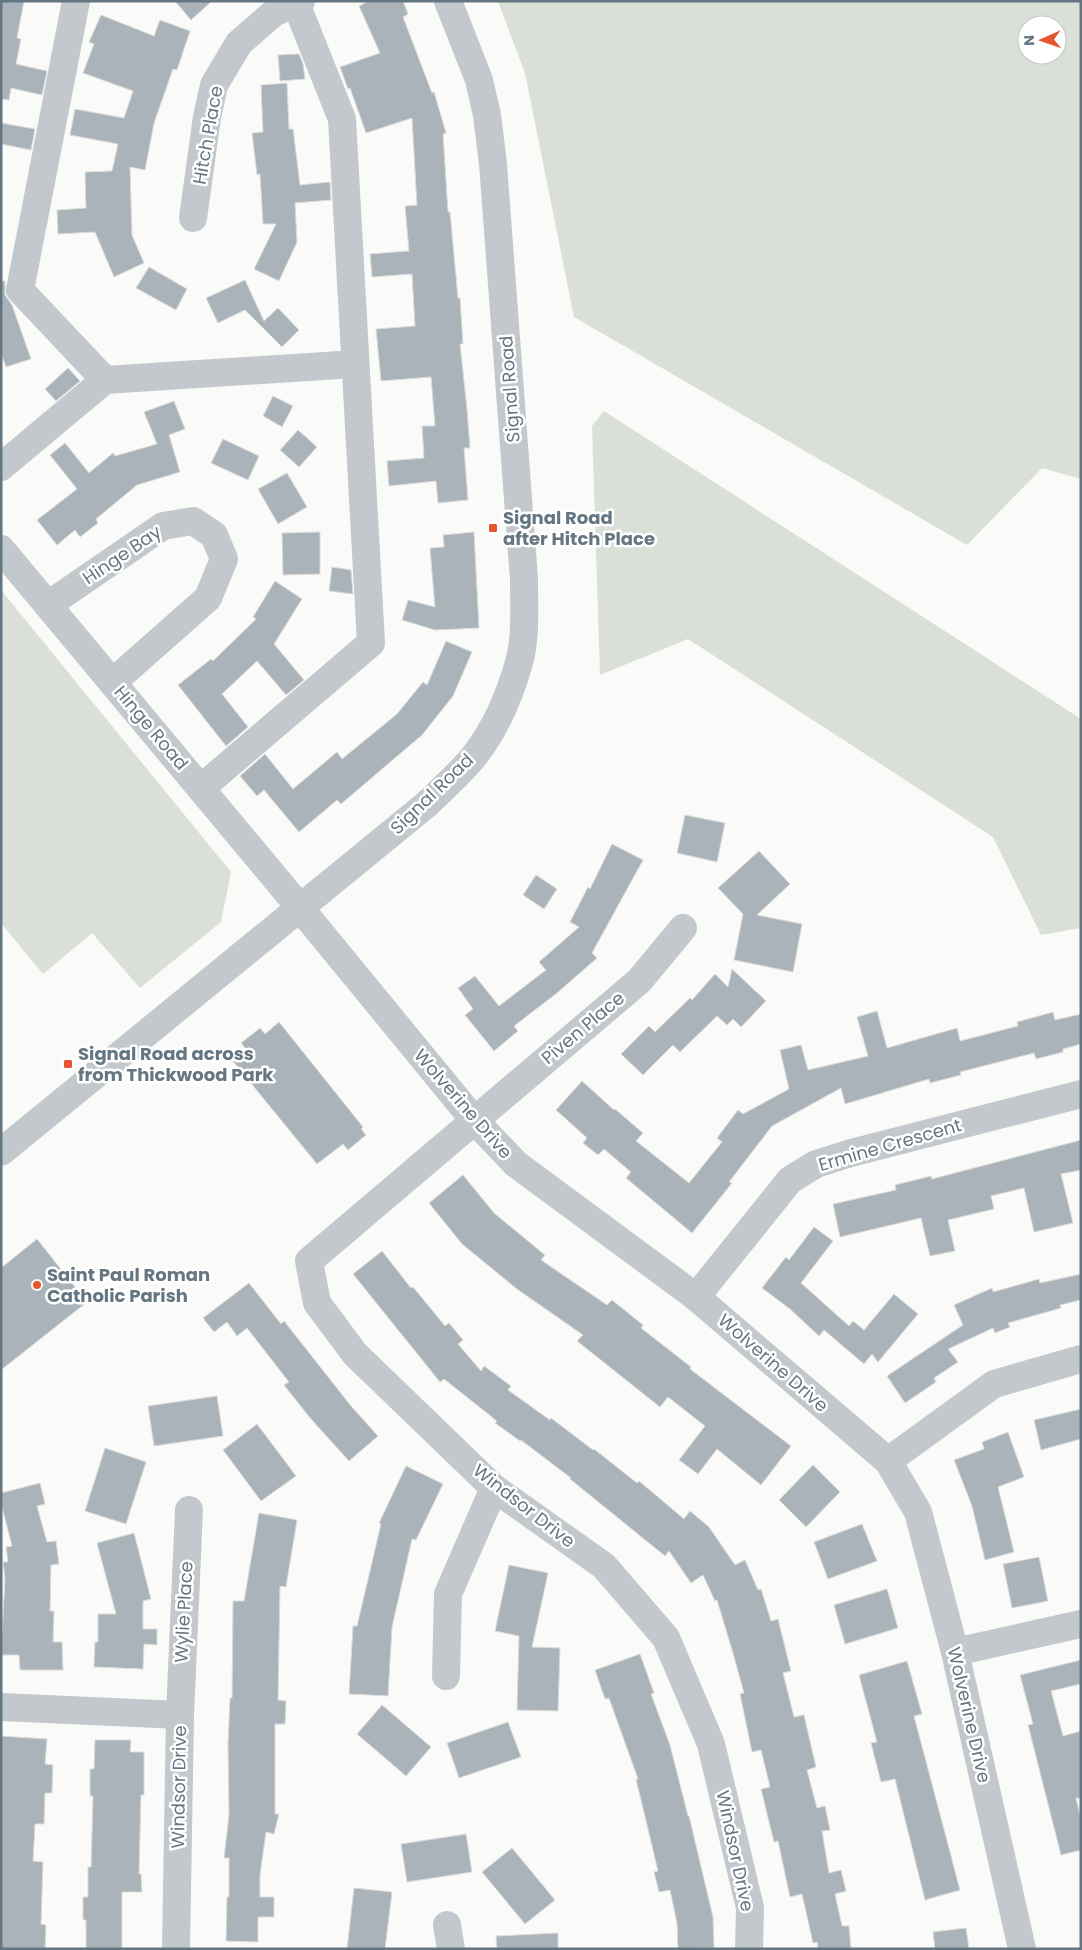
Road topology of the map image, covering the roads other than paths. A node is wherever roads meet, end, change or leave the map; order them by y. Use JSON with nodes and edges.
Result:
{"nodes":[{"id":1,"x":76,"y":1,"type":"edge"},
{"id":2,"x":448,"y":1,"type":"edge"},
{"id":3,"x":298,"y":2,"type":"edge"},
{"id":4,"x":194,"y":218,"type":"dead end"},
{"id":5,"x":355,"y":364,"type":"junction"},
{"id":6,"x":105,"y":380,"type":"junction"},
{"id":7,"x":1,"y":467,"type":"edge"},
{"id":8,"x":1,"y":549,"type":"edge"},
{"id":9,"x":48,"y":605,"type":"junction"},
{"id":10,"x":113,"y":682,"type":"junction"},
{"id":11,"x":201,"y":788,"type":"junction"},
{"id":12,"x":300,"y":908,"type":"junction"},
{"id":13,"x":683,"y":928,"type":"dead end"},
{"id":14,"x":1081,"y":1094,"type":"edge"},
{"id":15,"x":474,"y":1120,"type":"junction"},
{"id":16,"x":1,"y":1152,"type":"edge"},
{"id":17,"x":696,"y":1297,"type":"junction"},
{"id":18,"x":1081,"y":1358,"type":"edge"},
{"id":19,"x":888,"y":1461,"type":"junction"},
{"id":20,"x":494,"y":1488,"type":"junction"},
{"id":21,"x":189,"y":1510,"type":"dead end"},
{"id":22,"x":1081,"y":1624,"type":"edge"},
{"id":23,"x":955,"y":1652,"type":"junction"},
{"id":24,"x":446,"y":1676,"type":"dead end"},
{"id":25,"x":1,"y":1707,"type":"edge"},
{"id":26,"x":180,"y":1715,"type":"junction"},
{"id":27,"x":176,"y":1949,"type":"edge"},
{"id":28,"x":749,"y":1949,"type":"edge"},
{"id":29,"x":1022,"y":1949,"type":"edge"}],
"edges":[{"from":1,"to":6,"type":"street"},
{"from":2,"to":12,"type":"street","name":"Signal Road"},
{"from":3,"to":4,"type":"street","name":"Hitch Place"},
{"from":3,"to":5,"type":"street"},
{"from":5,"to":6,"type":"street"},
{"from":5,"to":11,"type":"street"},
{"from":6,"to":7,"type":"street"},
{"from":8,"to":9,"type":"street","name":"Hinge Road"},
{"from":9,"to":10,"type":"street","name":"Hinge Road"},
{"from":9,"to":10,"type":"street","name":"Hinge Bay"},
{"from":10,"to":11,"type":"street","name":"Hinge Road"},
{"from":11,"to":12,"type":"street","name":"Hinge Road"},
{"from":12,"to":15,"type":"street","name":"Wolverine Drive"},
{"from":12,"to":16,"type":"street","name":"Signal Road"},
{"from":13,"to":15,"type":"street","name":"Piven Place"},
{"from":14,"to":17,"type":"street","name":"Ermine Crescent"},
{"from":15,"to":17,"type":"street","name":"Wolverine Drive"},
{"from":15,"to":20,"type":"street","name":"Windsor Drive"},
{"from":17,"to":19,"type":"street","name":"Wolverine Drive"},
{"from":18,"to":19,"type":"street"},
{"from":19,"to":23,"type":"street","name":"Wolverine Drive"},
{"from":20,"to":24,"type":"street"},
{"from":20,"to":28,"type":"street","name":"Windsor Drive"},
{"from":21,"to":26,"type":"street","name":"Wylie Place"},
{"from":22,"to":23,"type":"street"},
{"from":23,"to":29,"type":"street","name":"Wolverine Drive"},
{"from":25,"to":26,"type":"street","name":"Windsor Drive"},
{"from":26,"to":27,"type":"street","name":"Windsor Drive"}]}
